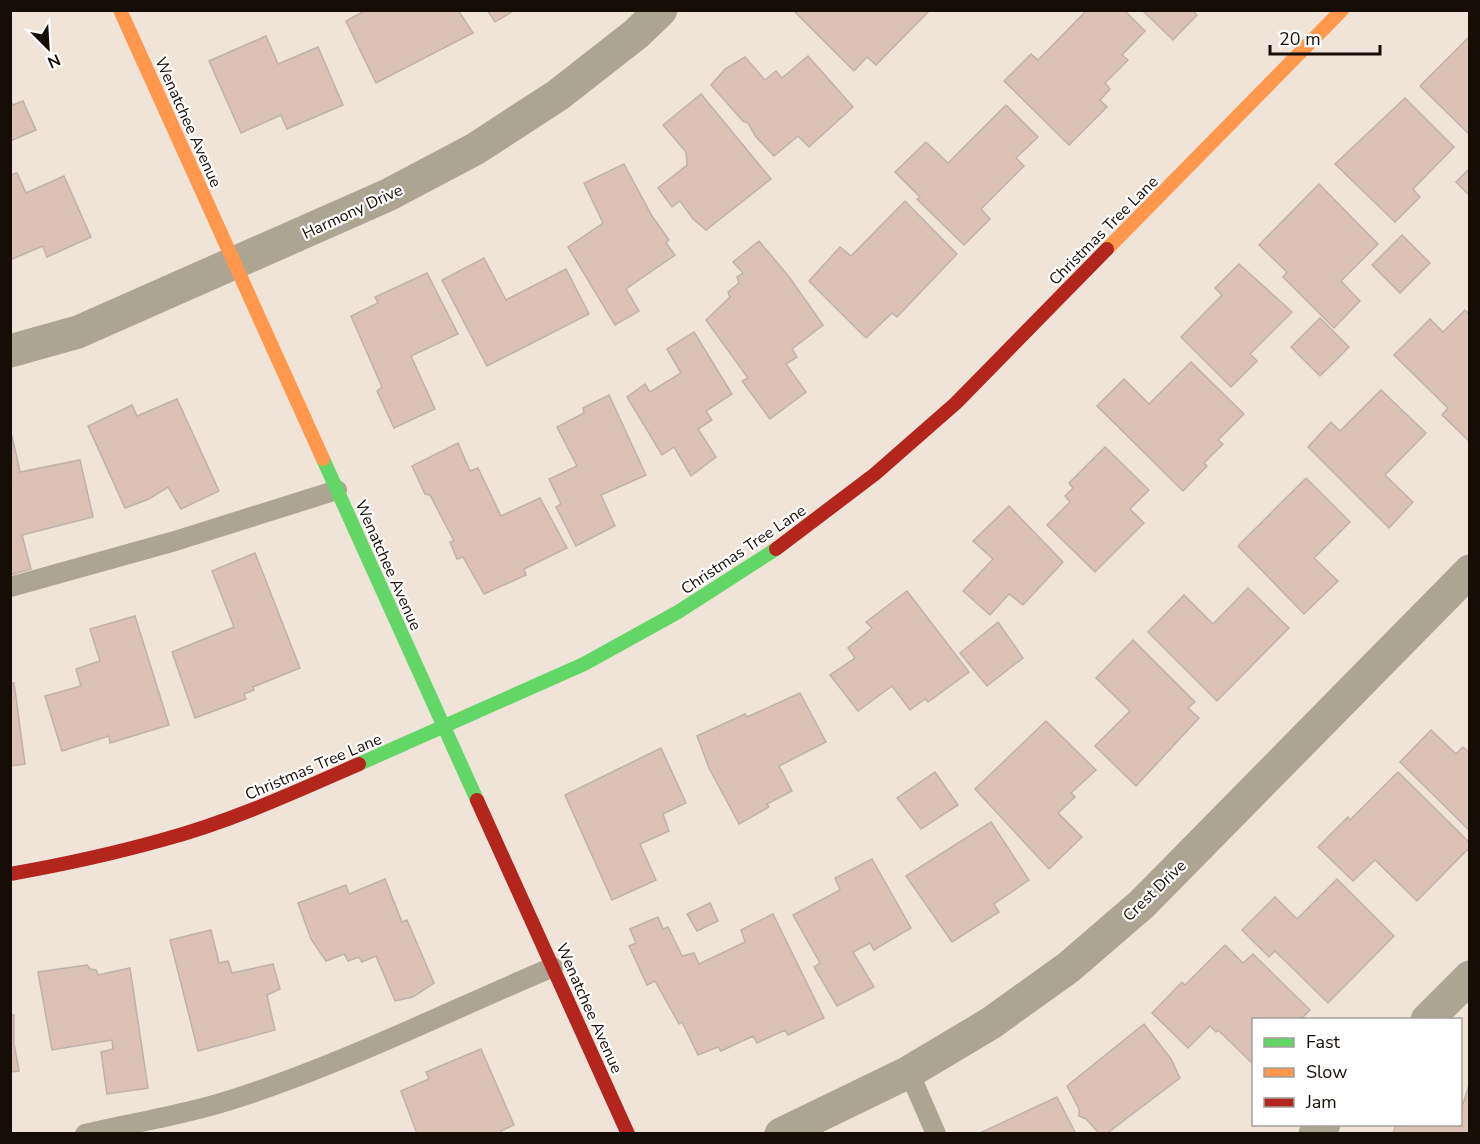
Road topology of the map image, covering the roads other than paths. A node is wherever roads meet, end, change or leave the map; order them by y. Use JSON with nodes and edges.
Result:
{"nodes":[{"id":1,"x":120,"y":10,"type":"edge"},
{"id":2,"x":661,"y":10,"type":"edge"},
{"id":3,"x":1342,"y":10,"type":"edge"},
{"id":4,"x":235,"y":265,"type":"junction"},
{"id":5,"x":10,"y":351,"type":"edge"},
{"id":6,"x":337,"y":490,"type":"junction"},
{"id":7,"x":1470,"y":571,"type":"edge"},
{"id":8,"x":10,"y":587,"type":"edge"},
{"id":9,"x":444,"y":728,"type":"junction"},
{"id":10,"x":10,"y":874,"type":"edge"},
{"id":11,"x":553,"y":967,"type":"junction"},
{"id":12,"x":1470,"y":977,"type":"edge"},
{"id":13,"x":1429,"y":1018,"type":"edge"},
{"id":14,"x":909,"y":1072,"type":"junction"},
{"id":15,"x":85,"y":1134,"type":"edge"},
{"id":16,"x":628,"y":1134,"type":"edge"},
{"id":17,"x":781,"y":1134,"type":"edge"},
{"id":18,"x":936,"y":1134,"type":"edge"}],
"edges":[{"from":1,"to":4,"type":"street","name":"Wenatchee Avenue"},
{"from":2,"to":4,"type":"street","name":"Harmony Drive"},
{"from":3,"to":9,"type":"street","name":"Christmas Tree Lane"},
{"from":4,"to":5,"type":"street","name":"Harmony Drive"},
{"from":4,"to":6,"type":"street","name":"Wenatchee Avenue"},
{"from":6,"to":8,"type":"lane"},
{"from":6,"to":9,"type":"street","name":"Wenatchee Avenue"},
{"from":7,"to":14,"type":"street","name":"Crest Drive"},
{"from":9,"to":10,"type":"street","name":"Christmas Tree Lane"},
{"from":9,"to":11,"type":"street","name":"Wenatchee Avenue"},
{"from":11,"to":15,"type":"lane"},
{"from":11,"to":16,"type":"street","name":"Wenatchee Avenue"},
{"from":12,"to":13,"type":"street"},
{"from":14,"to":17,"type":"street","name":"Crest Drive"},
{"from":14,"to":18,"type":"lane"}]}
